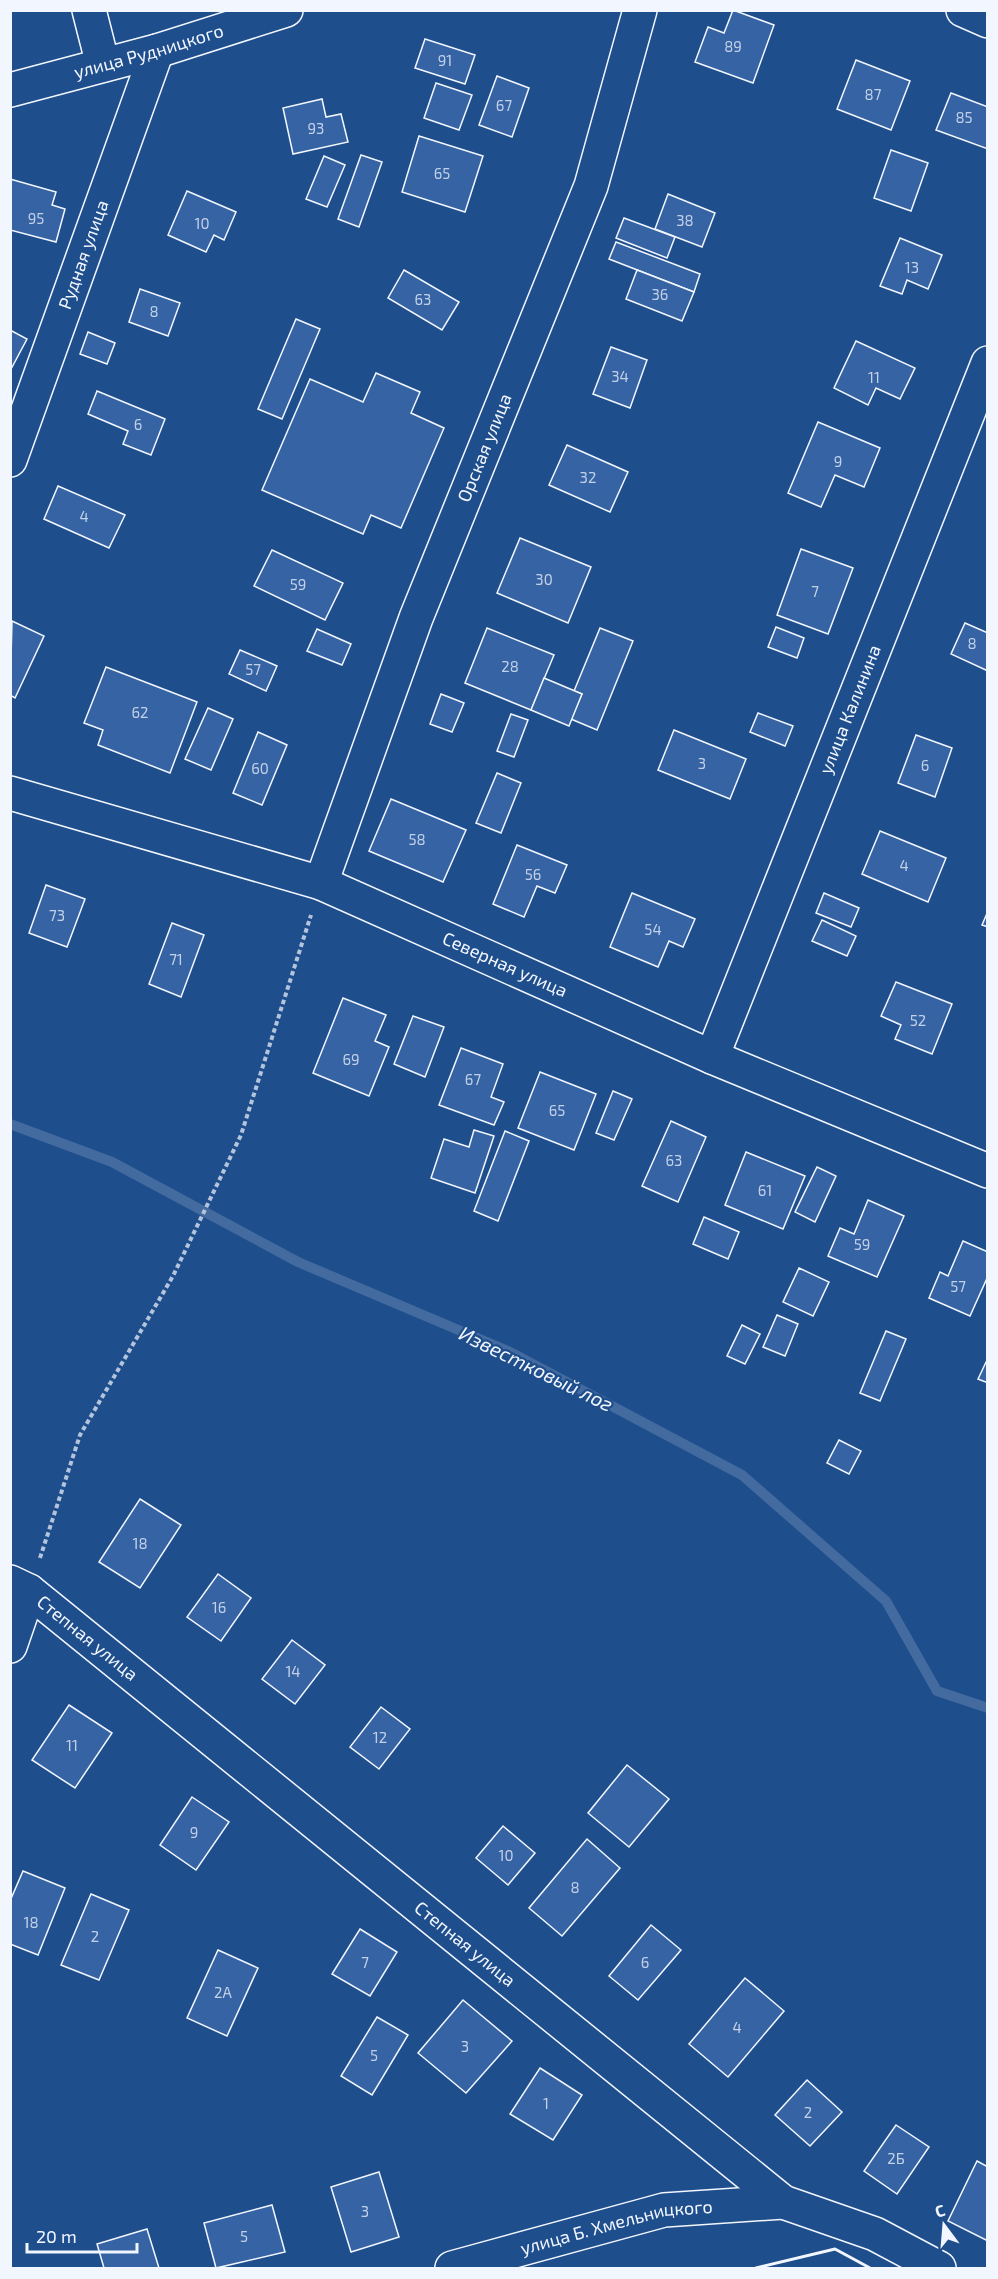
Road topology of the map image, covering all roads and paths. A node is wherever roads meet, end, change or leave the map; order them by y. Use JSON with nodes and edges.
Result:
{"nodes":[{"id":1,"x":90,"y":10,"type":"edge"},
{"id":2,"x":286,"y":10,"type":"edge"},
{"id":3,"x":640,"y":10,"type":"edge"},
{"id":4,"x":963,"y":10,"type":"edge"},
{"id":5,"x":987,"y":21,"type":"edge"},
{"id":6,"x":157,"y":51,"type":"junction"},
{"id":7,"x":103,"y":65,"type":"junction"},
{"id":8,"x":10,"y":90,"type":"edge"},
{"id":9,"x":987,"y":363,"type":"edge"},
{"id":10,"x":10,"y":460,"type":"edge"},
{"id":11,"x":10,"y":793,"type":"edge"},
{"id":12,"x":321,"y":883,"type":"junction"},
{"id":13,"x":712,"y":1057,"type":"junction"},
{"id":14,"x":987,"y":1171,"type":"edge"},
{"id":15,"x":20,"y":1587,"type":"edge"},
{"id":16,"x":10,"y":1646,"type":"edge"},
{"id":17,"x":783,"y":2202,"type":"junction"},
{"id":18,"x":452,"y":2268,"type":"edge"},
{"id":19,"x":939,"y":2268,"type":"edge"}],
"edges":[{"from":1,"to":7,"type":"street"},
{"from":2,"to":6,"type":"street","name":"улица Рудницкого"},
{"from":3,"to":12,"type":"street","name":"Орская улица"},
{"from":4,"to":5,"type":"street"},
{"from":6,"to":7,"type":"street","name":"улица Рудницкого"},
{"from":6,"to":10,"type":"street","name":"Рудная улица"},
{"from":7,"to":8,"type":"street","name":"улица Рудницкого"},
{"from":9,"to":13,"type":"street","name":"улица Калинина"},
{"from":11,"to":12,"type":"street","name":"Северная улица"},
{"from":12,"to":13,"type":"street","name":"Северная улица"},
{"from":12,"to":15,"type":"path"},
{"from":13,"to":14,"type":"street","name":"Северная улица"},
{"from":15,"to":16,"type":"street"},
{"from":15,"to":17,"type":"street","name":"Степная улица"},
{"from":17,"to":18,"type":"street","name":"улица Б. Хмельницкого"},
{"from":17,"to":19,"type":"street","name":"Степная улица"}]}
